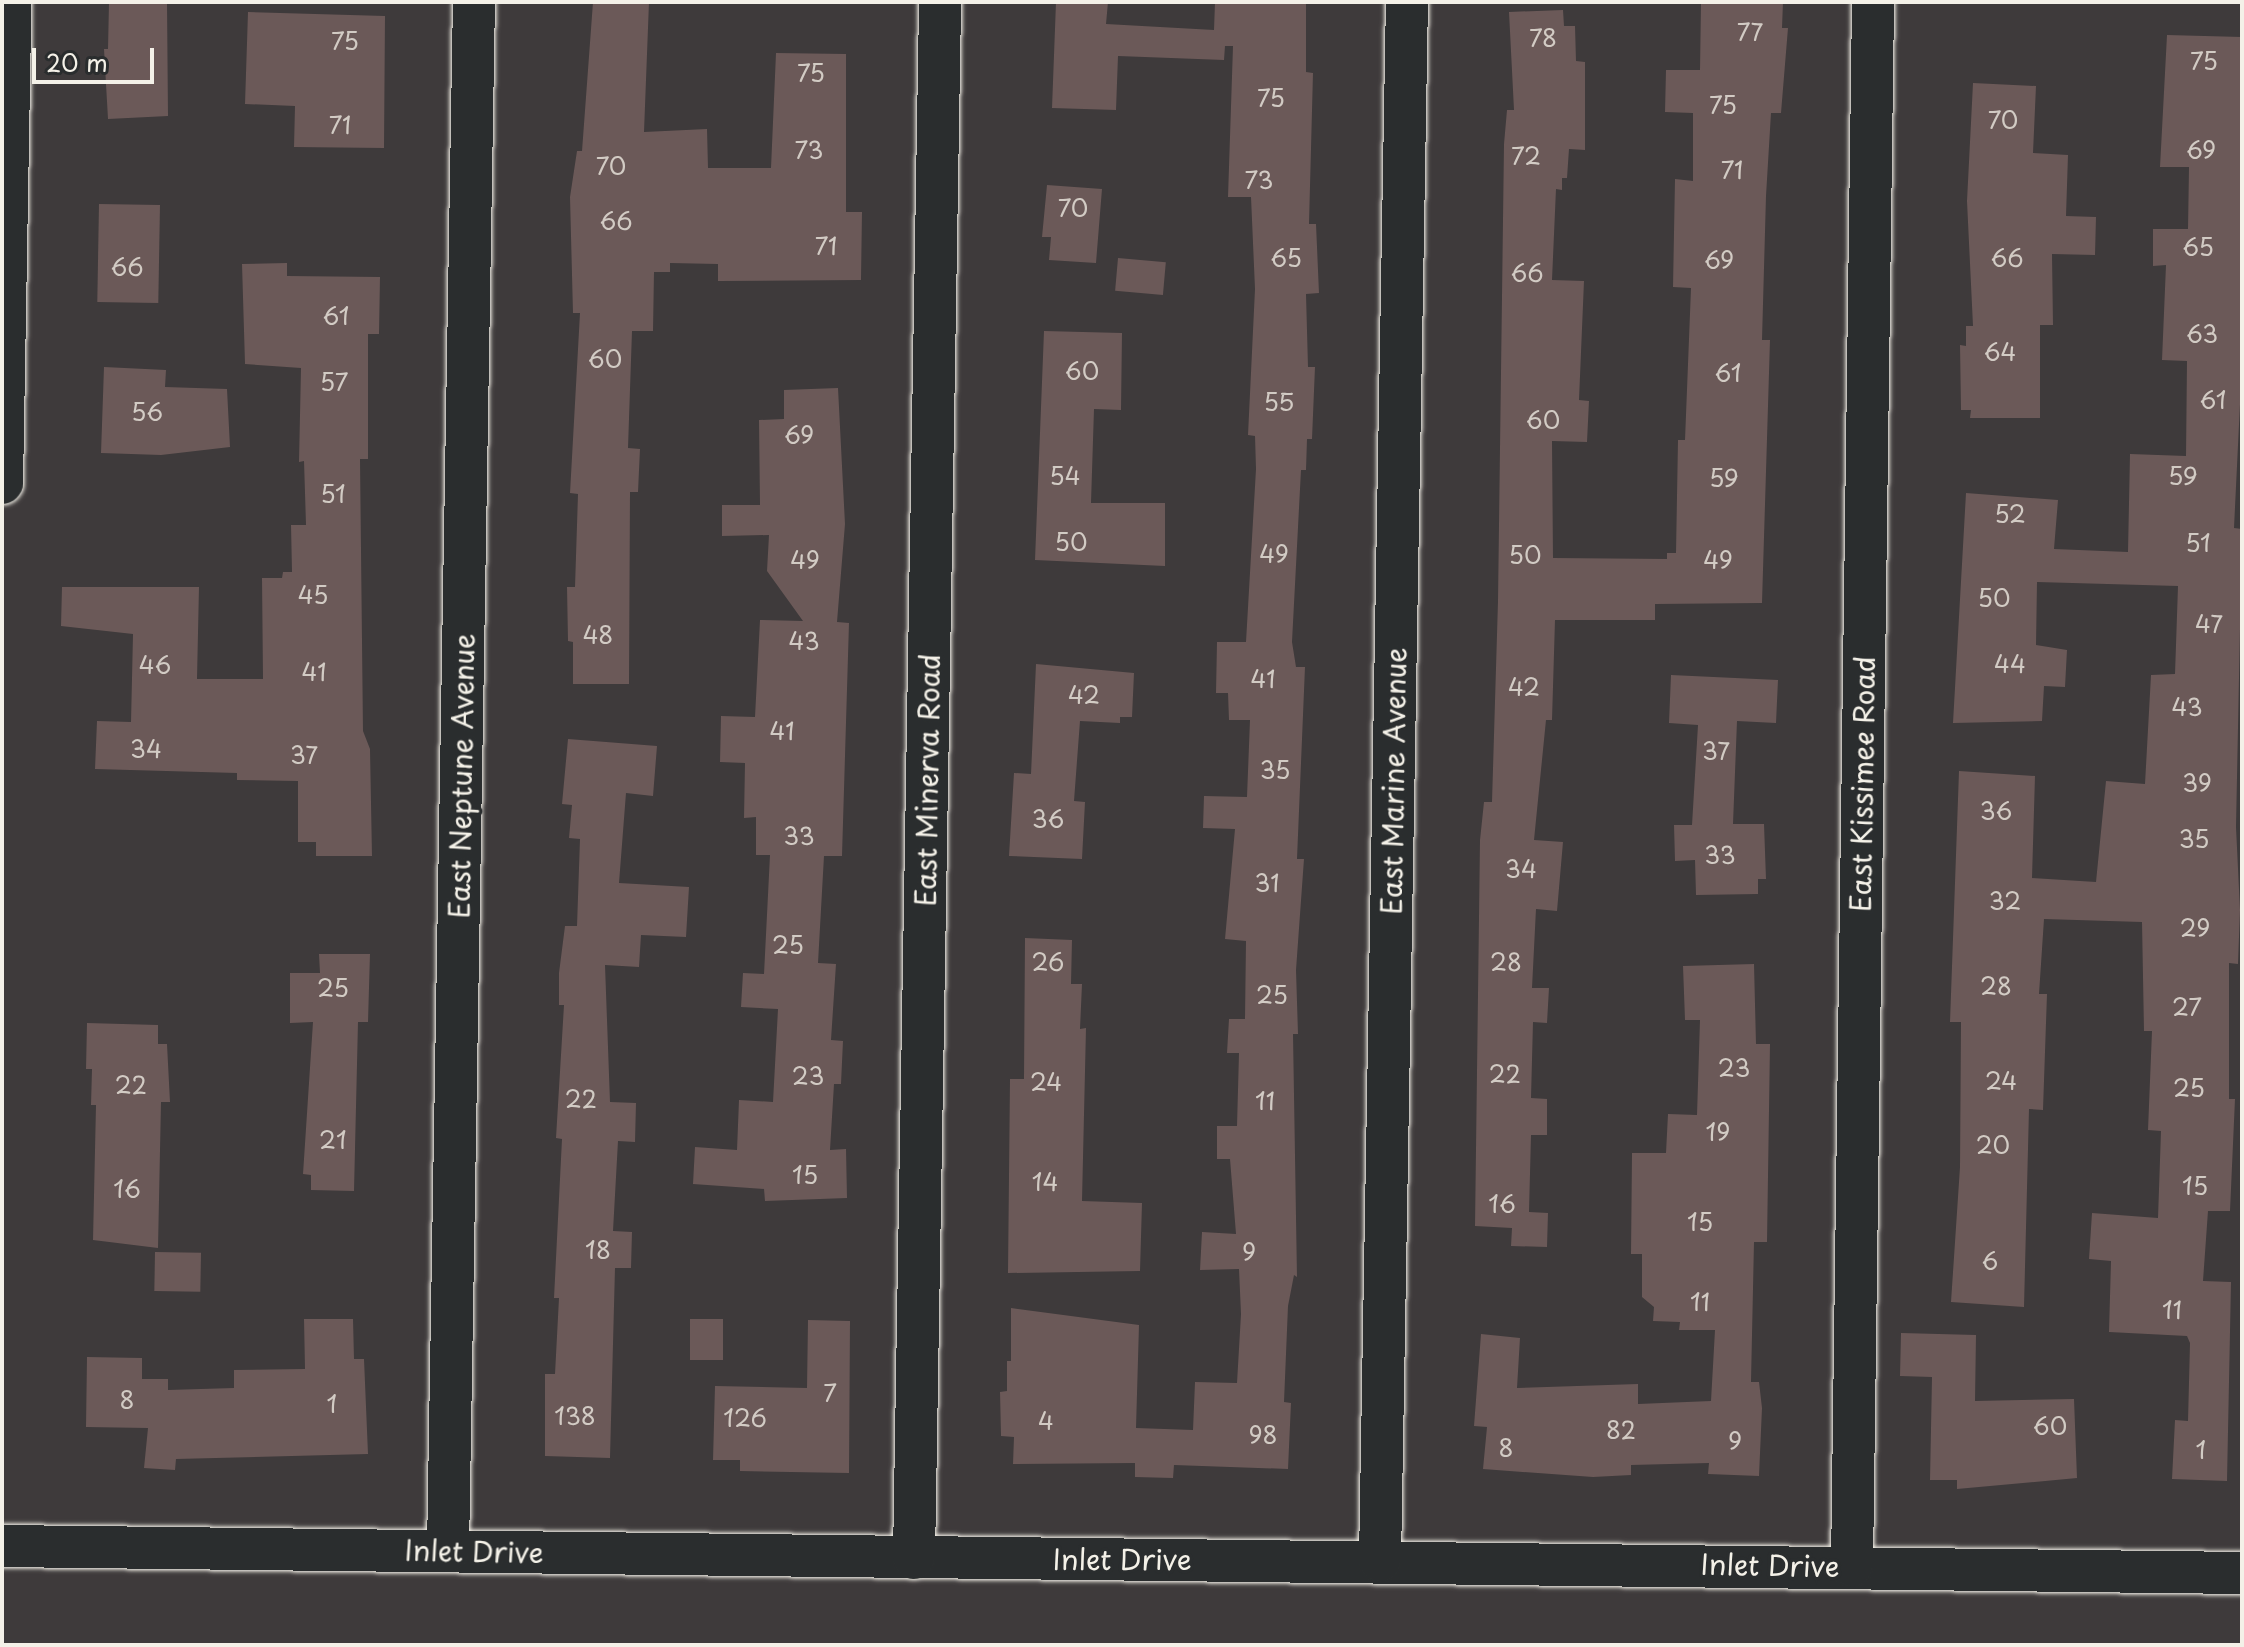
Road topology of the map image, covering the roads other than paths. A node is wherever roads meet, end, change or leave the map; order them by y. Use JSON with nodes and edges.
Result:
{"nodes":[{"id":1,"x":10,"y":2,"type":"edge"},
{"id":2,"x":474,"y":2,"type":"edge"},
{"id":3,"x":940,"y":2,"type":"edge"},
{"id":4,"x":1407,"y":2,"type":"edge"},
{"id":5,"x":1873,"y":2,"type":"edge"},
{"id":6,"x":2,"y":483,"type":"edge"},
{"id":7,"x":2,"y":1546,"type":"edge"},
{"id":8,"x":448,"y":1551,"type":"junction"},
{"id":9,"x":914,"y":1558,"type":"junction"},
{"id":10,"x":1380,"y":1561,"type":"junction"},
{"id":11,"x":1852,"y":1566,"type":"junction"},
{"id":12,"x":2242,"y":1573,"type":"edge"}],
"edges":[{"from":1,"to":6,"type":"street"},
{"from":2,"to":8,"type":"street","name":"East Neptune Avenue"},
{"from":3,"to":9,"type":"street","name":"East Minerva Road"},
{"from":4,"to":10,"type":"street","name":"East Marine Avenue"},
{"from":5,"to":11,"type":"street","name":"East Kissimee Road"},
{"from":7,"to":8,"type":"street","name":"Inlet Drive"},
{"from":8,"to":9,"type":"street","name":"Inlet Drive"},
{"from":9,"to":10,"type":"street","name":"Inlet Drive"},
{"from":10,"to":11,"type":"street","name":"Inlet Drive"},
{"from":11,"to":12,"type":"street","name":"Inlet Drive"}]}
